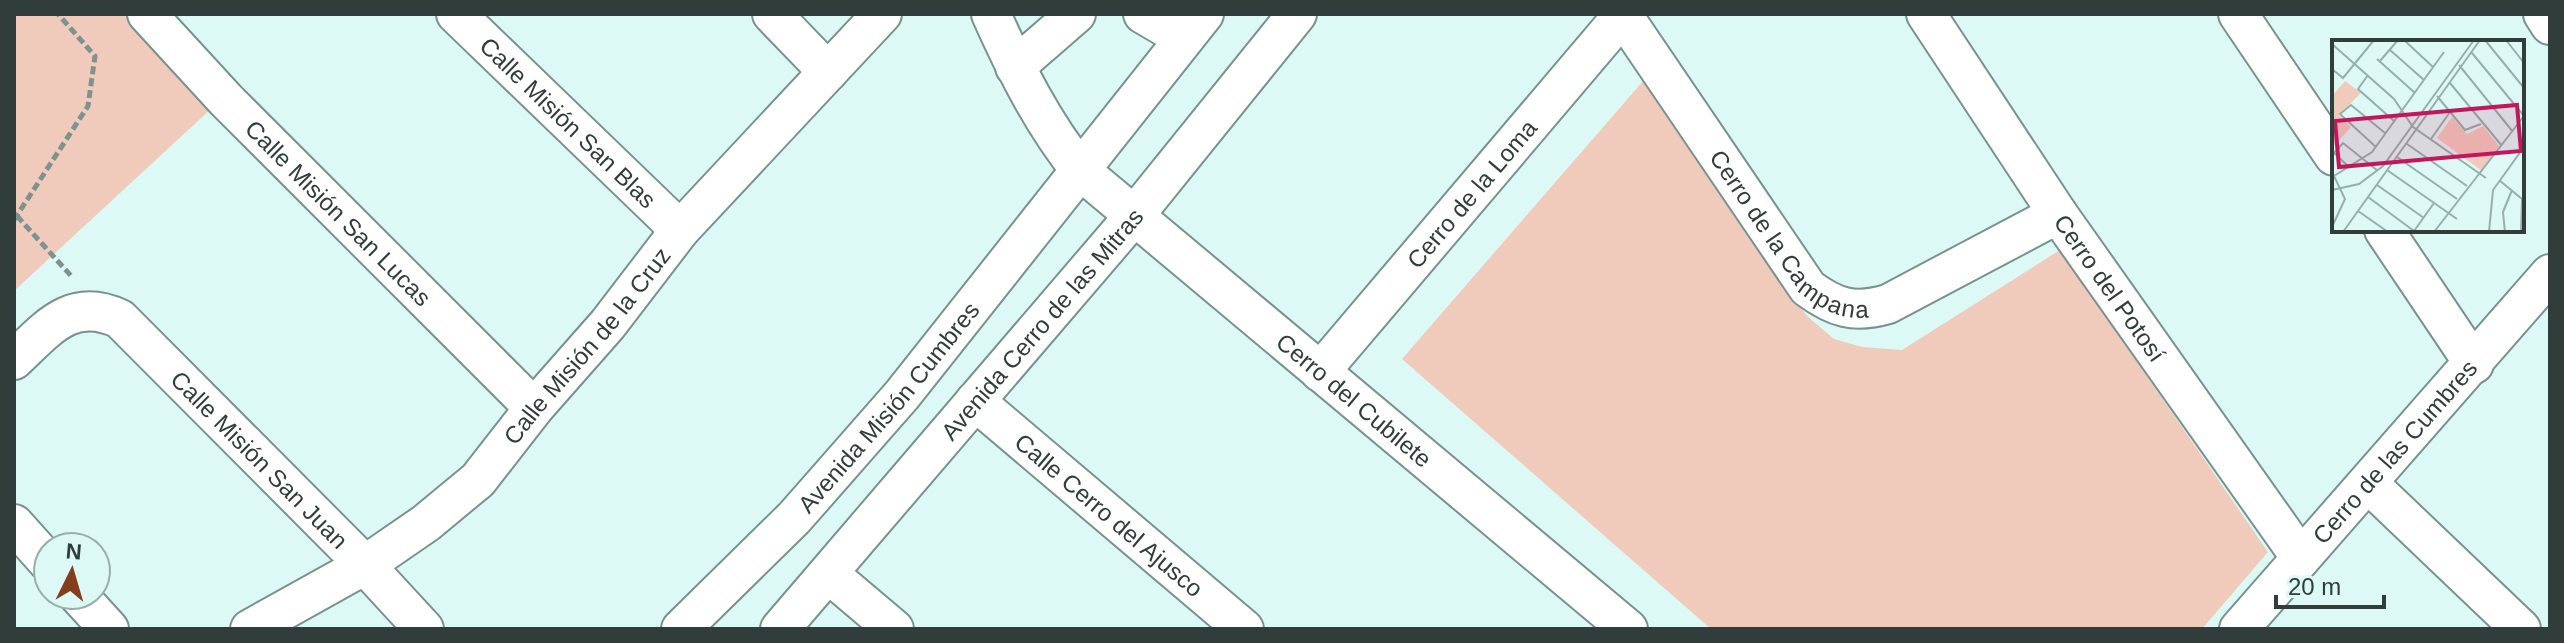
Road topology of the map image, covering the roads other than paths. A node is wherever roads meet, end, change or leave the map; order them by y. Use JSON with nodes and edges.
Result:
{"nodes":[{"id":1,"x":147,"y":14,"type":"edge"},
{"id":2,"x":456,"y":14,"type":"edge"},
{"id":3,"x":772,"y":14,"type":"edge"},
{"id":4,"x":882,"y":14,"type":"edge"},
{"id":5,"x":991,"y":14,"type":"edge"},
{"id":6,"x":1076,"y":14,"type":"edge"},
{"id":7,"x":1143,"y":14,"type":"edge"},
{"id":8,"x":1297,"y":14,"type":"edge"},
{"id":9,"x":1926,"y":14,"type":"edge"},
{"id":10,"x":2238,"y":14,"type":"edge"},
{"id":11,"x":2543,"y":14,"type":"edge"},
{"id":12,"x":1622,"y":15,"type":"edge"},
{"id":13,"x":2550,"y":25,"type":"edge"},
{"id":14,"x":1194,"y":26,"type":"edge"},
{"id":15,"x":1015,"y":67,"type":"junction"},
{"id":16,"x":828,"y":72,"type":"junction"},
{"id":17,"x":2332,"y":153,"type":"edge"},
{"id":18,"x":1081,"y":171,"type":"junction"},
{"id":19,"x":2058,"y":214,"type":"junction"},
{"id":20,"x":1134,"y":216,"type":"junction"},
{"id":21,"x":680,"y":230,"type":"junction"},
{"id":22,"x":2385,"y":232,"type":"edge"},
{"id":23,"x":2550,"y":274,"type":"edge"},
{"id":24,"x":14,"y":360,"type":"edge"},
{"id":25,"x":2474,"y":364,"type":"junction"},
{"id":26,"x":1320,"y":372,"type":"junction"},
{"id":27,"x":975,"y":401,"type":"junction"},
{"id":28,"x":534,"y":408,"type":"junction"},
{"id":29,"x":2369,"y":484,"type":"junction"},
{"id":30,"x":14,"y":524,"type":"edge"},
{"id":31,"x":32,"y":544,"type":"edge"},
{"id":32,"x":2301,"y":558,"type":"junction"},
{"id":33,"x":365,"y":565,"type":"junction"},
{"id":34,"x":829,"y":574,"type":"junction"},
{"id":35,"x":93,"y":611,"type":"edge"},
{"id":36,"x":109,"y":629,"type":"edge"},
{"id":37,"x":250,"y":629,"type":"edge"},
{"id":38,"x":424,"y":629,"type":"edge"},
{"id":39,"x":681,"y":629,"type":"edge"},
{"id":40,"x":780,"y":629,"type":"edge"},
{"id":41,"x":894,"y":629,"type":"edge"},
{"id":42,"x":1244,"y":629,"type":"edge"},
{"id":43,"x":1628,"y":629,"type":"edge"},
{"id":44,"x":2239,"y":629,"type":"edge"},
{"id":45,"x":2521,"y":629,"type":"edge"}],
"edges":[{"from":1,"to":28,"type":"street","name":"Calle Misión San Lucas"},
{"from":2,"to":21,"type":"street","name":"Calle Misión San Blas"},
{"from":3,"to":16,"type":"street"},
{"from":4,"to":16,"type":"street","name":"Calle Misión de la Cruz"},
{"from":5,"to":15,"type":"street","name":"Cerro del Cubilete"},
{"from":6,"to":15,"type":"street"},
{"from":7,"to":14,"type":"street"},
{"from":8,"to":20,"type":"street","name":"Avenida Cerro de las Mitras"},
{"from":9,"to":19,"type":"street","name":"Cerro del Potosí"},
{"from":10,"to":17,"type":"street"},
{"from":11,"to":13,"type":"street"},
{"from":12,"to":19,"type":"street","name":"Cerro de la Campana"},
{"from":12,"to":26,"type":"street","name":"Cerro de la Loma"},
{"from":14,"to":18,"type":"street"},
{"from":15,"to":18,"type":"street","name":"Cerro del Cubilete"},
{"from":16,"to":21,"type":"street","name":"Calle Misión de la Cruz"},
{"from":18,"to":20,"type":"street","name":"Cerro del Cubilete"},
{"from":18,"to":39,"type":"street","name":"Avenida Misión Cumbres"},
{"from":19,"to":32,"type":"street","name":"Cerro del Potosí"},
{"from":20,"to":26,"type":"street","name":"Cerro del Cubilete"},
{"from":20,"to":27,"type":"street","name":"Avenida Cerro de las Mitras"},
{"from":21,"to":28,"type":"street","name":"Calle Misión de la Cruz"},
{"from":22,"to":25,"type":"street"},
{"from":23,"to":25,"type":"street","name":"Cerro de las Cumbres"},
{"from":24,"to":33,"type":"street","name":"Calle Misión San Juan"},
{"from":25,"to":29,"type":"street","name":"Cerro de las Cumbres"},
{"from":26,"to":43,"type":"street","name":"Cerro del Cubilete"},
{"from":27,"to":34,"type":"street","name":"Avenida Cerro de las Mitras"},
{"from":27,"to":42,"type":"street","name":"Calle Cerro del Ajusco"},
{"from":28,"to":33,"type":"street","name":"Calle Misión de la Cruz"},
{"from":29,"to":32,"type":"street","name":"Cerro de las Cumbres"},
{"from":29,"to":45,"type":"street"},
{"from":30,"to":31,"type":"street"},
{"from":32,"to":44,"type":"street","name":"Cerro de las Cumbres"},
{"from":33,"to":37,"type":"street","name":"Calle Misión de la Cruz"},
{"from":33,"to":38,"type":"street","name":"Calle Misión San Juan"},
{"from":34,"to":40,"type":"street","name":"Avenida Cerro de las Mitras"},
{"from":34,"to":41,"type":"street"},
{"from":35,"to":36,"type":"street"}]}
